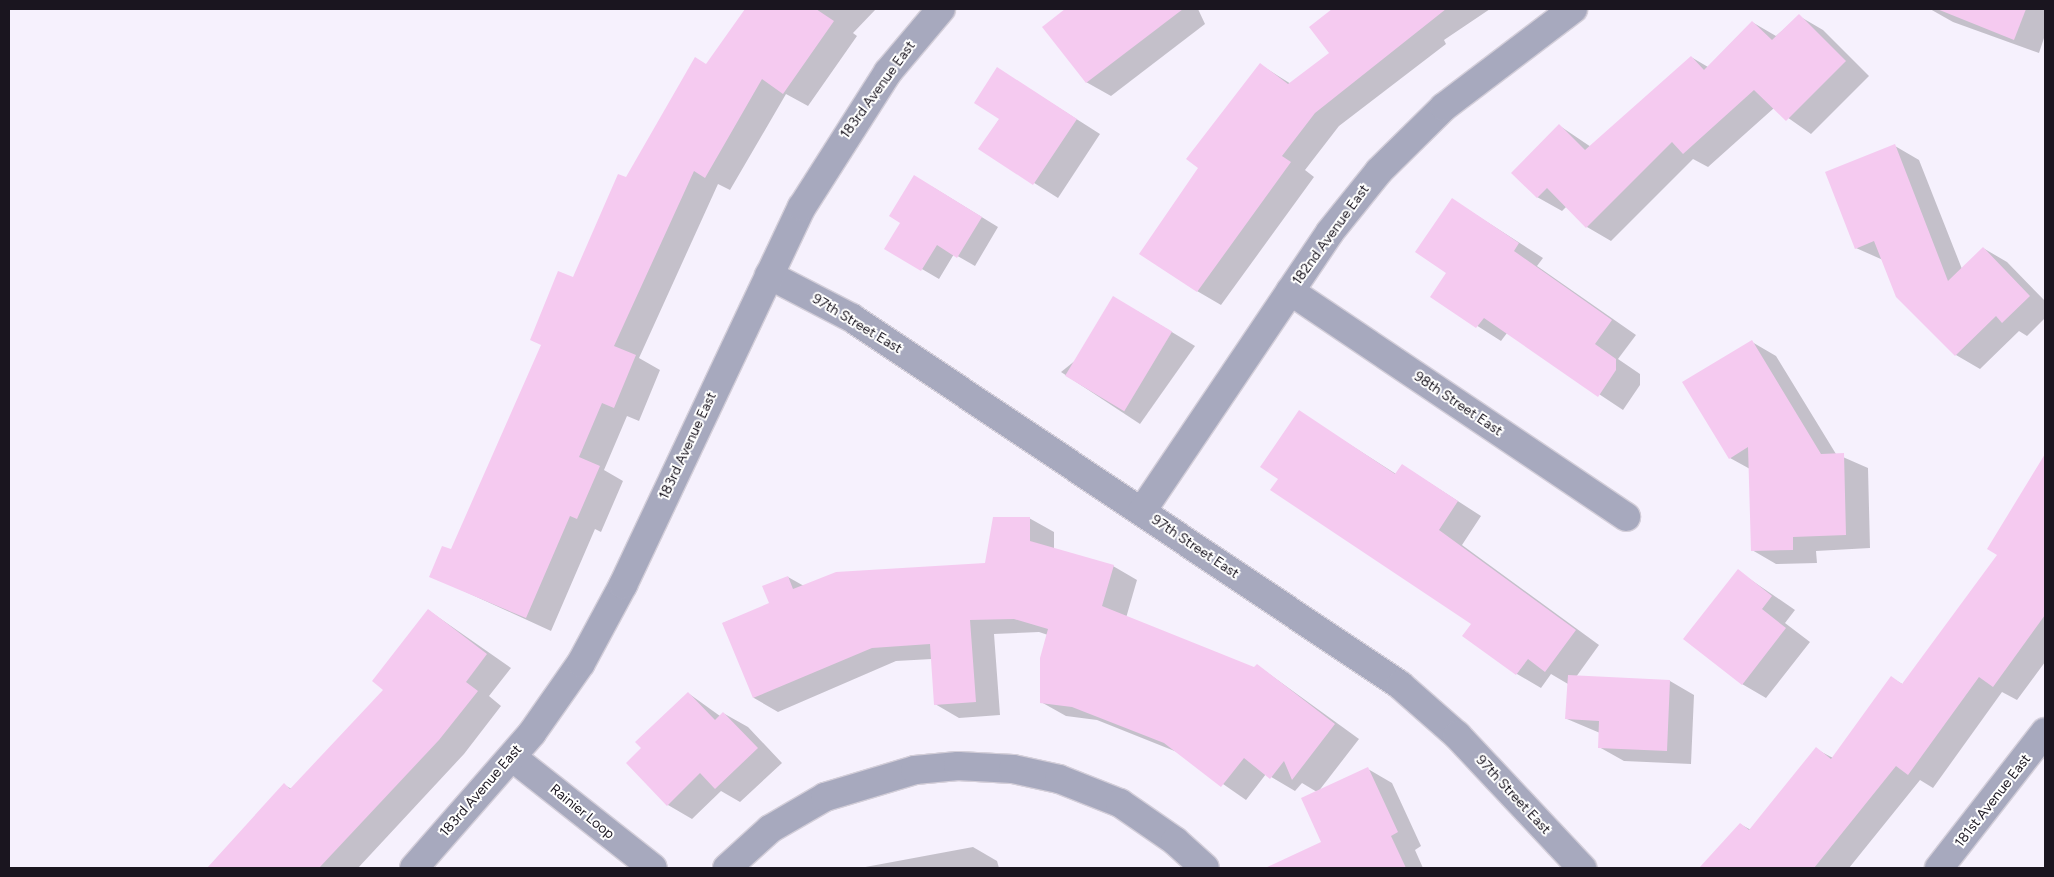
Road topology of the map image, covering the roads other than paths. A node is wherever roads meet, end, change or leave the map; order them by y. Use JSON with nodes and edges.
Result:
{"nodes":[{"id":1,"x":941,"y":9,"type":"edge"},
{"id":2,"x":1573,"y":9,"type":"edge"},
{"id":3,"x":769,"y":274,"type":"junction"},
{"id":4,"x":1290,"y":291,"type":"junction"},
{"id":5,"x":1142,"y":511,"type":"junction"},
{"id":6,"x":1626,"y":517,"type":"dead end"},
{"id":7,"x":2045,"y":732,"type":"edge"},
{"id":8,"x":512,"y":757,"type":"junction"},
{"id":9,"x":414,"y":868,"type":"edge"},
{"id":10,"x":652,"y":868,"type":"edge"},
{"id":11,"x":727,"y":868,"type":"edge"},
{"id":12,"x":1205,"y":868,"type":"edge"},
{"id":13,"x":1582,"y":868,"type":"edge"},
{"id":14,"x":1939,"y":868,"type":"edge"}],
"edges":[{"from":1,"to":3,"type":"street","name":"183rd Avenue East"},
{"from":2,"to":4,"type":"street","name":"182nd Avenue East"},
{"from":3,"to":5,"type":"street","name":"97th Street East"},
{"from":3,"to":8,"type":"street","name":"183rd Avenue East"},
{"from":4,"to":5,"type":"street","name":"182nd Avenue East"},
{"from":4,"to":6,"type":"street","name":"98th Street East"},
{"from":5,"to":13,"type":"street","name":"97th Street East"},
{"from":7,"to":14,"type":"street","name":"181st Avenue East"},
{"from":8,"to":9,"type":"street","name":"183rd Avenue East"},
{"from":8,"to":10,"type":"street","name":"Rainier Loop"},
{"from":11,"to":12,"type":"street"}]}
